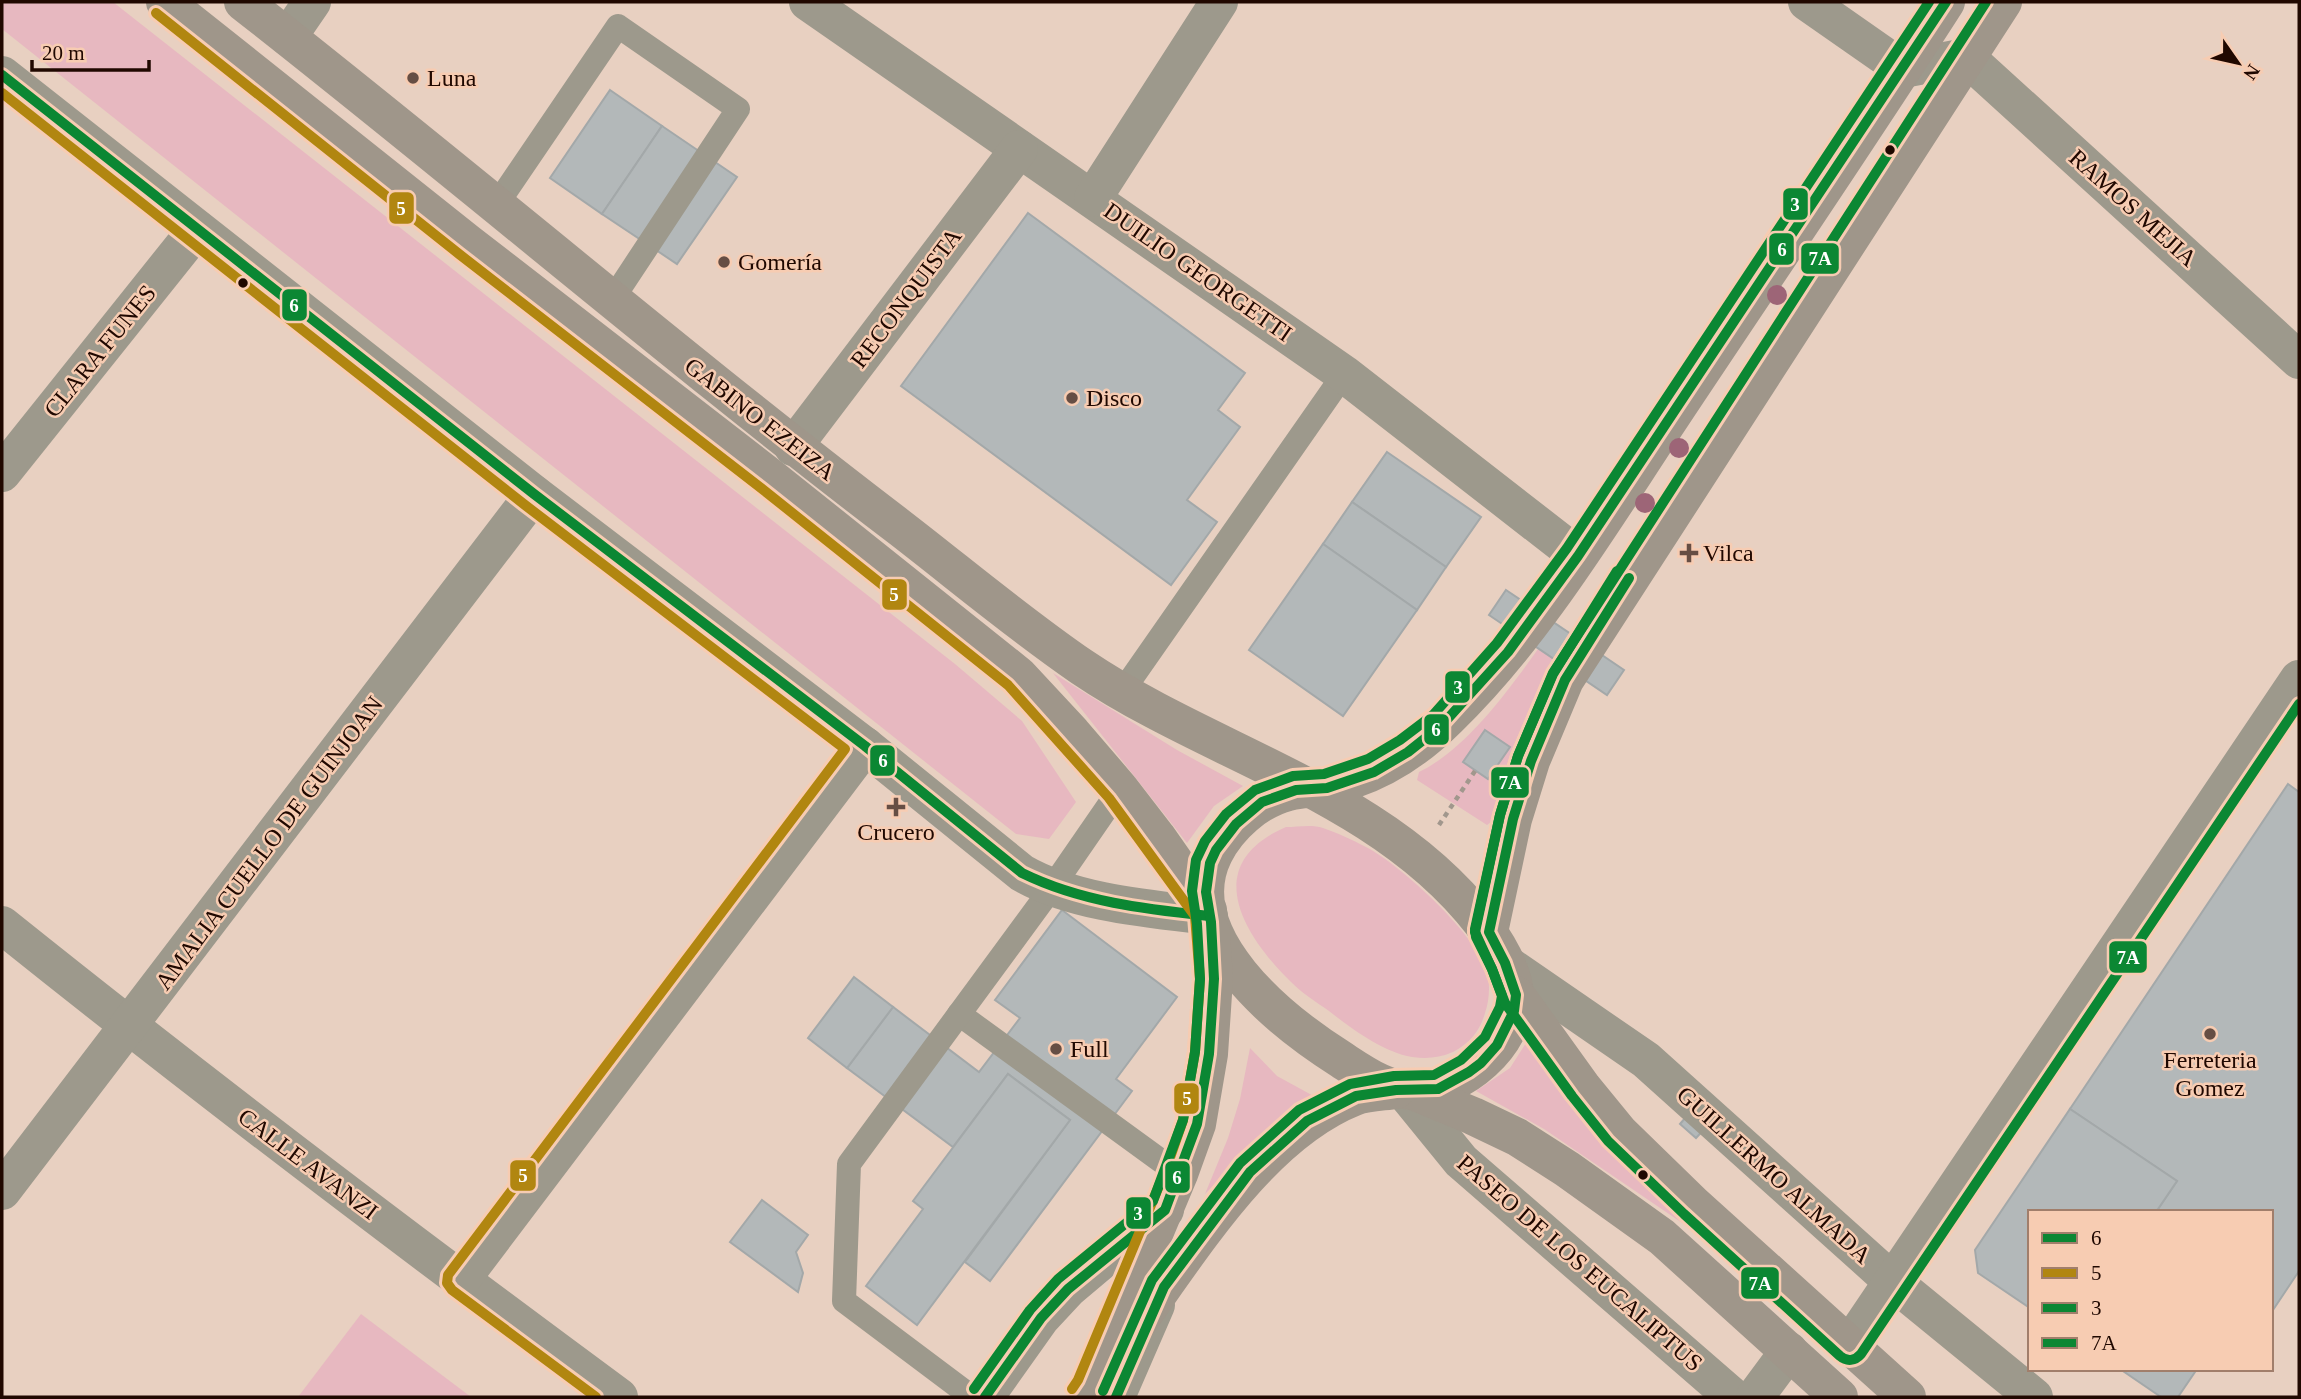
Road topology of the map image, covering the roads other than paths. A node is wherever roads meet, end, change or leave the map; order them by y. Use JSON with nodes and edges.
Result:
{"nodes":[{"id":1,"x":165,"y":2,"type":"edge"},
{"id":2,"x":243,"y":2,"type":"edge"},
{"id":3,"x":312,"y":2,"type":"edge"},
{"id":4,"x":808,"y":2,"type":"edge"},
{"id":5,"x":1219,"y":2,"type":"edge"},
{"id":6,"x":1807,"y":2,"type":"edge"},
{"id":7,"x":1946,"y":2,"type":"edge"},
{"id":8,"x":2003,"y":2,"type":"edge"},
{"id":9,"x":288,"y":37,"type":"junction"},
{"id":10,"x":1966,"y":57,"type":"junction"},
{"id":11,"x":1903,"y":69,"type":"junction"},
{"id":12,"x":2,"y":75,"type":"edge"},
{"id":13,"x":1019,"y":149,"type":"junction"},
{"id":14,"x":1093,"y":198,"type":"junction"},
{"id":15,"x":495,"y":207,"type":"junction"},
{"id":16,"x":197,"y":229,"type":"junction"},
{"id":17,"x":612,"y":300,"type":"junction"},
{"id":18,"x":2299,"y":360,"type":"edge"},
{"id":19,"x":1344,"y":374,"type":"junction"},
{"id":20,"x":793,"y":447,"type":"junction"},
{"id":21,"x":2,"y":473,"type":"edge"},
{"id":22,"x":534,"y":494,"type":"junction"},
{"id":23,"x":1578,"y":556,"type":"junction"},
{"id":24,"x":2299,"y":680,"type":"edge"},
{"id":25,"x":1122,"y":692,"type":"junction"},
{"id":26,"x":865,"y":746,"type":"junction"},
{"id":27,"x":1120,"y":789,"type":"junction"},
{"id":28,"x":1309,"y":789,"type":"junction"},
{"id":29,"x":1051,"y":888,"type":"junction"},
{"id":30,"x":1209,"y":916,"type":"junction"},
{"id":31,"x":2,"y":925,"type":"edge"},
{"id":32,"x":1503,"y":963,"type":"junction"},
{"id":33,"x":958,"y":1014,"type":"junction"},
{"id":34,"x":129,"y":1027,"type":"junction"},
{"id":35,"x":1405,"y":1091,"type":"junction"},
{"id":36,"x":1180,"y":1174,"type":"junction"},
{"id":37,"x":2,"y":1191,"type":"edge"},
{"id":38,"x":1165,"y":1210,"type":"junction"},
{"id":39,"x":461,"y":1280,"type":"junction"},
{"id":40,"x":1892,"y":1281,"type":"junction"},
{"id":41,"x":1849,"y":1346,"type":"junction"},
{"id":42,"x":1790,"y":1351,"type":"junction"},
{"id":43,"x":1097,"y":1394,"type":"edge"},
{"id":44,"x":619,"y":1397,"type":"edge"},
{"id":45,"x":972,"y":1397,"type":"edge"},
{"id":46,"x":985,"y":1397,"type":"edge"},
{"id":47,"x":1733,"y":1397,"type":"edge"},
{"id":48,"x":1755,"y":1397,"type":"edge"},
{"id":49,"x":1839,"y":1397,"type":"edge"},
{"id":50,"x":1907,"y":1397,"type":"edge"},
{"id":51,"x":2034,"y":1397,"type":"edge"}],
"edges":[{"from":1,"to":27,"type":"main road","name":"GABINO EZEIZA"},
{"from":2,"to":9,"type":"main road","name":"GABINO EZEIZA"},
{"from":3,"to":9,"type":"street"},
{"from":4,"to":13,"type":"street","name":"DUILIO GEORGETTI"},
{"from":5,"to":14,"type":"street"},
{"from":6,"to":11,"type":"street"},
{"from":7,"to":11,"type":"main road"},
{"from":8,"to":10,"type":"main road"},
{"from":9,"to":15,"type":"main road","name":"GABINO EZEIZA"},
{"from":10,"to":11,"type":"street"},
{"from":10,"to":18,"type":"street","name":"RAMOS MEJIA"},
{"from":10,"to":32,"type":"main road"},
{"from":11,"to":23,"type":"main road"},
{"from":12,"to":16,"type":"street"},
{"from":13,"to":14,"type":"street","name":"DUILIO GEORGETTI"},
{"from":13,"to":20,"type":"street","name":"RECONQUISTA"},
{"from":14,"to":19,"type":"street","name":"DUILIO GEORGETTI"},
{"from":15,"to":17,"type":"main road","name":"GABINO EZEIZA"},
{"from":15,"to":17,"type":"lane"},
{"from":16,"to":21,"type":"street","name":"CLARA FUNES"},
{"from":16,"to":22,"type":"street"},
{"from":17,"to":20,"type":"main road","name":"GABINO EZEIZA"},
{"from":19,"to":23,"type":"street","name":"DUILIO GEORGETTI"},
{"from":19,"to":25,"type":"lane"},
{"from":20,"to":25,"type":"main road","name":"GABINO EZEIZA"},
{"from":22,"to":26,"type":"street"},
{"from":22,"to":34,"type":"street","name":"AMALIA CUELLO DE GUINJOAN"},
{"from":23,"to":28,"type":"main road"},
{"from":24,"to":40,"type":"street"},
{"from":25,"to":28,"type":"main road","name":"GABINO EZEIZA"},
{"from":26,"to":29,"type":"street"},
{"from":26,"to":39,"type":"street"},
{"from":27,"to":29,"type":"lane"},
{"from":27,"to":30,"type":"main road","name":"GABINO EZEIZA"},
{"from":28,"to":30,"type":"main road"},
{"from":28,"to":32,"type":"main road","name":"GABINO EZEIZA"},
{"from":29,"to":30,"type":"street"},
{"from":29,"to":33,"type":"lane"},
{"from":30,"to":35,"type":"main road"},
{"from":30,"to":36,"type":"main road"},
{"from":31,"to":34,"type":"street","name":"CALLE AVANZI"},
{"from":32,"to":35,"type":"main road"},
{"from":32,"to":40,"type":"street","name":"GUILLERMO ALMADA"},
{"from":32,"to":41,"type":"main road","name":"GABINO EZEIZA"},
{"from":33,"to":36,"type":"lane"},
{"from":33,"to":45,"type":"lane"},
{"from":34,"to":37,"type":"street","name":"AMALIA CUELLO DE GUINJOAN"},
{"from":34,"to":39,"type":"street","name":"CALLE AVANZI"},
{"from":35,"to":42,"type":"main road"},
{"from":35,"to":43,"type":"main road"},
{"from":35,"to":47,"type":"street","name":"PASEO DE LOS EUCALIPTUS"},
{"from":36,"to":38,"type":"main road"},
{"from":38,"to":43,"type":"main road"},
{"from":38,"to":46,"type":"street"},
{"from":39,"to":44,"type":"street","name":"CALLE AVANZI"},
{"from":40,"to":41,"type":"street"},
{"from":40,"to":51,"type":"street","name":"GUILLERMO ALMADA"},
{"from":41,"to":50,"type":"main road","name":"GABINO EZEIZA"},
{"from":42,"to":48,"type":"street"},
{"from":42,"to":49,"type":"main road"}]}
